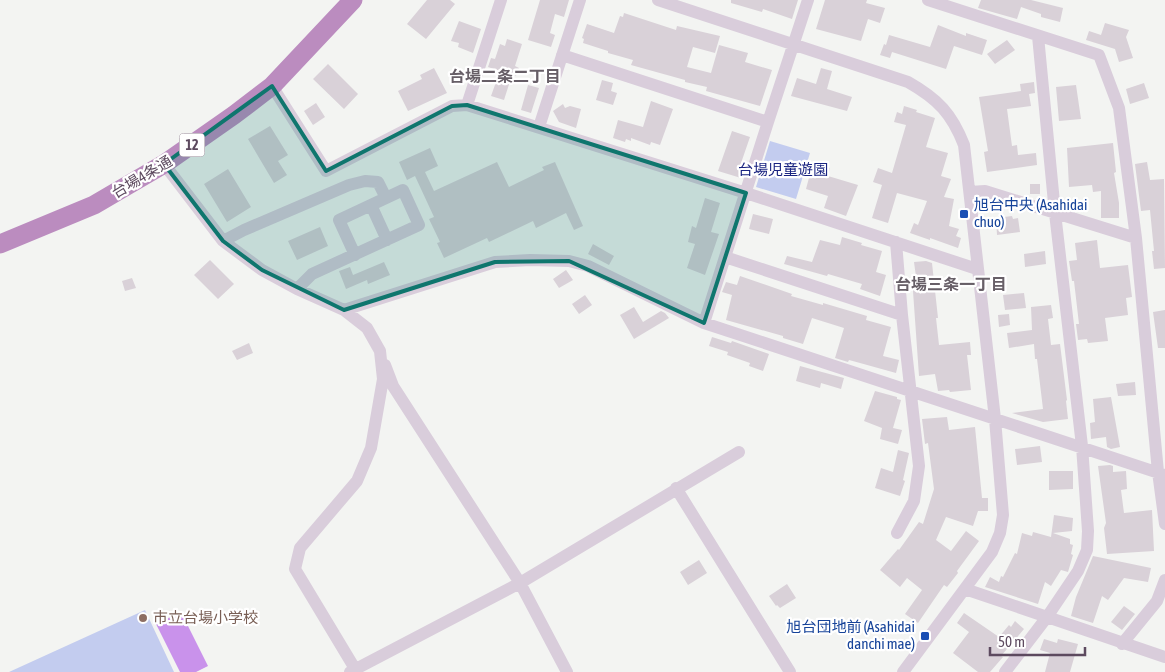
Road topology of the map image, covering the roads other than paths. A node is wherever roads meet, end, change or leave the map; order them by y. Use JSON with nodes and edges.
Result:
{"nodes":[{"id":1,"x":353,"y":0,"type":"edge"},
{"id":2,"x":502,"y":0,"type":"edge"},
{"id":3,"x":580,"y":0,"type":"edge"},
{"id":4,"x":658,"y":0,"type":"edge"},
{"id":5,"x":808,"y":0,"type":"edge"},
{"id":6,"x":928,"y":0,"type":"edge"},
{"id":7,"x":1038,"y":36,"type":"junction"},
{"id":8,"x":794,"y":44,"type":"junction"},
{"id":9,"x":562,"y":55,"type":"junction"},
{"id":10,"x":272,"y":86,"type":"junction"},
{"id":11,"x":467,"y":105,"type":"junction"},
{"id":12,"x":768,"y":122,"type":"junction"},
{"id":13,"x":539,"y":127,"type":"junction"},
{"id":14,"x":164,"y":164,"type":"junction"},
{"id":15,"x":970,"y":192,"type":"junction"},
{"id":16,"x":746,"y":193,"type":"junction"},
{"id":17,"x":386,"y":198,"type":"junction"},
{"id":18,"x":371,"y":205,"type":"junction"},
{"id":19,"x":1055,"y":213,"type":"junction"},
{"id":20,"x":1136,"y":238,"type":"junction"},
{"id":21,"x":387,"y":240,"type":"junction"},
{"id":22,"x":223,"y":241,"type":"junction"},
{"id":23,"x":896,"y":242,"type":"junction"},
{"id":24,"x":0,"y":244,"type":"edge"},
{"id":25,"x":355,"y":255,"type":"junction"},
{"id":26,"x":725,"y":257,"type":"junction"},
{"id":27,"x":977,"y":269,"type":"junction"},
{"id":28,"x":296,"y":289,"type":"junction"},
{"id":29,"x":344,"y":310,"type":"junction"},
{"id":30,"x":902,"y":315,"type":"junction"},
{"id":31,"x":704,"y":322,"type":"junction"},
{"id":32,"x":380,"y":351,"type":"junction"},
{"id":33,"x":912,"y":390,"type":"junction"},
{"id":34,"x":995,"y":419,"type":"junction"},
{"id":35,"x":1082,"y":446,"type":"junction"},
{"id":36,"x":739,"y":452,"type":"dead end"},
{"id":37,"x":1162,"y":473,"type":"edge"},
{"id":38,"x":676,"y":488,"type":"junction"},
{"id":39,"x":1165,"y":524,"type":"edge"},
{"id":40,"x":897,"y":533,"type":"dead end"},
{"id":41,"x":1165,"y":580,"type":"edge"},
{"id":42,"x":520,"y":583,"type":"junction"},
{"id":43,"x":965,"y":589,"type":"junction"},
{"id":44,"x":1047,"y":617,"type":"junction"},
{"id":45,"x":1122,"y":644,"type":"junction"},
{"id":46,"x":1165,"y":657,"type":"edge"},
{"id":47,"x":354,"y":671,"type":"edge"},
{"id":48,"x":904,"y":671,"type":"edge"},
{"id":49,"x":567,"y":672,"type":"edge"},
{"id":50,"x":790,"y":672,"type":"edge"},
{"id":51,"x":1005,"y":672,"type":"edge"}],
"edges":[{"from":1,"to":10,"type":"highway","name":"台場4条通","number":"12"},
{"from":2,"to":11,"type":"street"},
{"from":3,"to":9,"type":"street"},
{"from":4,"to":8,"type":"street"},
{"from":5,"to":8,"type":"street"},
{"from":6,"to":7,"type":"street"},
{"from":7,"to":19,"type":"street"},
{"from":7,"to":20,"type":"street"},
{"from":8,"to":12,"type":"street"},
{"from":8,"to":15,"type":"street"},
{"from":9,"to":12,"type":"street"},
{"from":9,"to":13,"type":"street"},
{"from":10,"to":11,"type":"street"},
{"from":10,"to":14,"type":"highway","name":"台場4条通","number":"12"},
{"from":11,"to":13,"type":"street"},
{"from":12,"to":16,"type":"street"},
{"from":13,"to":16,"type":"street"},
{"from":14,"to":22,"type":"street"},
{"from":14,"to":24,"type":"highway","name":"台場4条通","number":"12"},
{"from":15,"to":19,"type":"street"},
{"from":15,"to":27,"type":"street"},
{"from":16,"to":23,"type":"street"},
{"from":16,"to":26,"type":"street"},
{"from":17,"to":18,"type":"street"},
{"from":17,"to":21,"type":"street"},
{"from":17,"to":22,"type":"street"},
{"from":18,"to":21,"type":"street"},
{"from":18,"to":25,"type":"street"},
{"from":19,"to":20,"type":"street"},
{"from":19,"to":35,"type":"street"},
{"from":20,"to":37,"type":"street"},
{"from":21,"to":25,"type":"street"},
{"from":22,"to":28,"type":"street"},
{"from":23,"to":27,"type":"street"},
{"from":23,"to":30,"type":"street"},
{"from":25,"to":28,"type":"street"},
{"from":26,"to":30,"type":"street"},
{"from":26,"to":31,"type":"street"},
{"from":27,"to":34,"type":"street"},
{"from":28,"to":29,"type":"street"},
{"from":29,"to":31,"type":"street"},
{"from":29,"to":32,"type":"street"},
{"from":30,"to":33,"type":"street"},
{"from":31,"to":33,"type":"street"},
{"from":32,"to":42,"type":"street"},
{"from":32,"to":47,"type":"street"},
{"from":33,"to":34,"type":"street"},
{"from":33,"to":40,"type":"street"},
{"from":34,"to":35,"type":"street"},
{"from":34,"to":43,"type":"street"},
{"from":35,"to":37,"type":"street"},
{"from":35,"to":44,"type":"street"},
{"from":36,"to":38,"type":"street"},
{"from":37,"to":39,"type":"street"},
{"from":38,"to":42,"type":"street"},
{"from":38,"to":50,"type":"street"},
{"from":41,"to":45,"type":"street"},
{"from":42,"to":47,"type":"street"},
{"from":42,"to":49,"type":"street"},
{"from":43,"to":44,"type":"street"},
{"from":43,"to":48,"type":"street"},
{"from":44,"to":45,"type":"street"},
{"from":44,"to":51,"type":"street"},
{"from":45,"to":46,"type":"street"}]}
